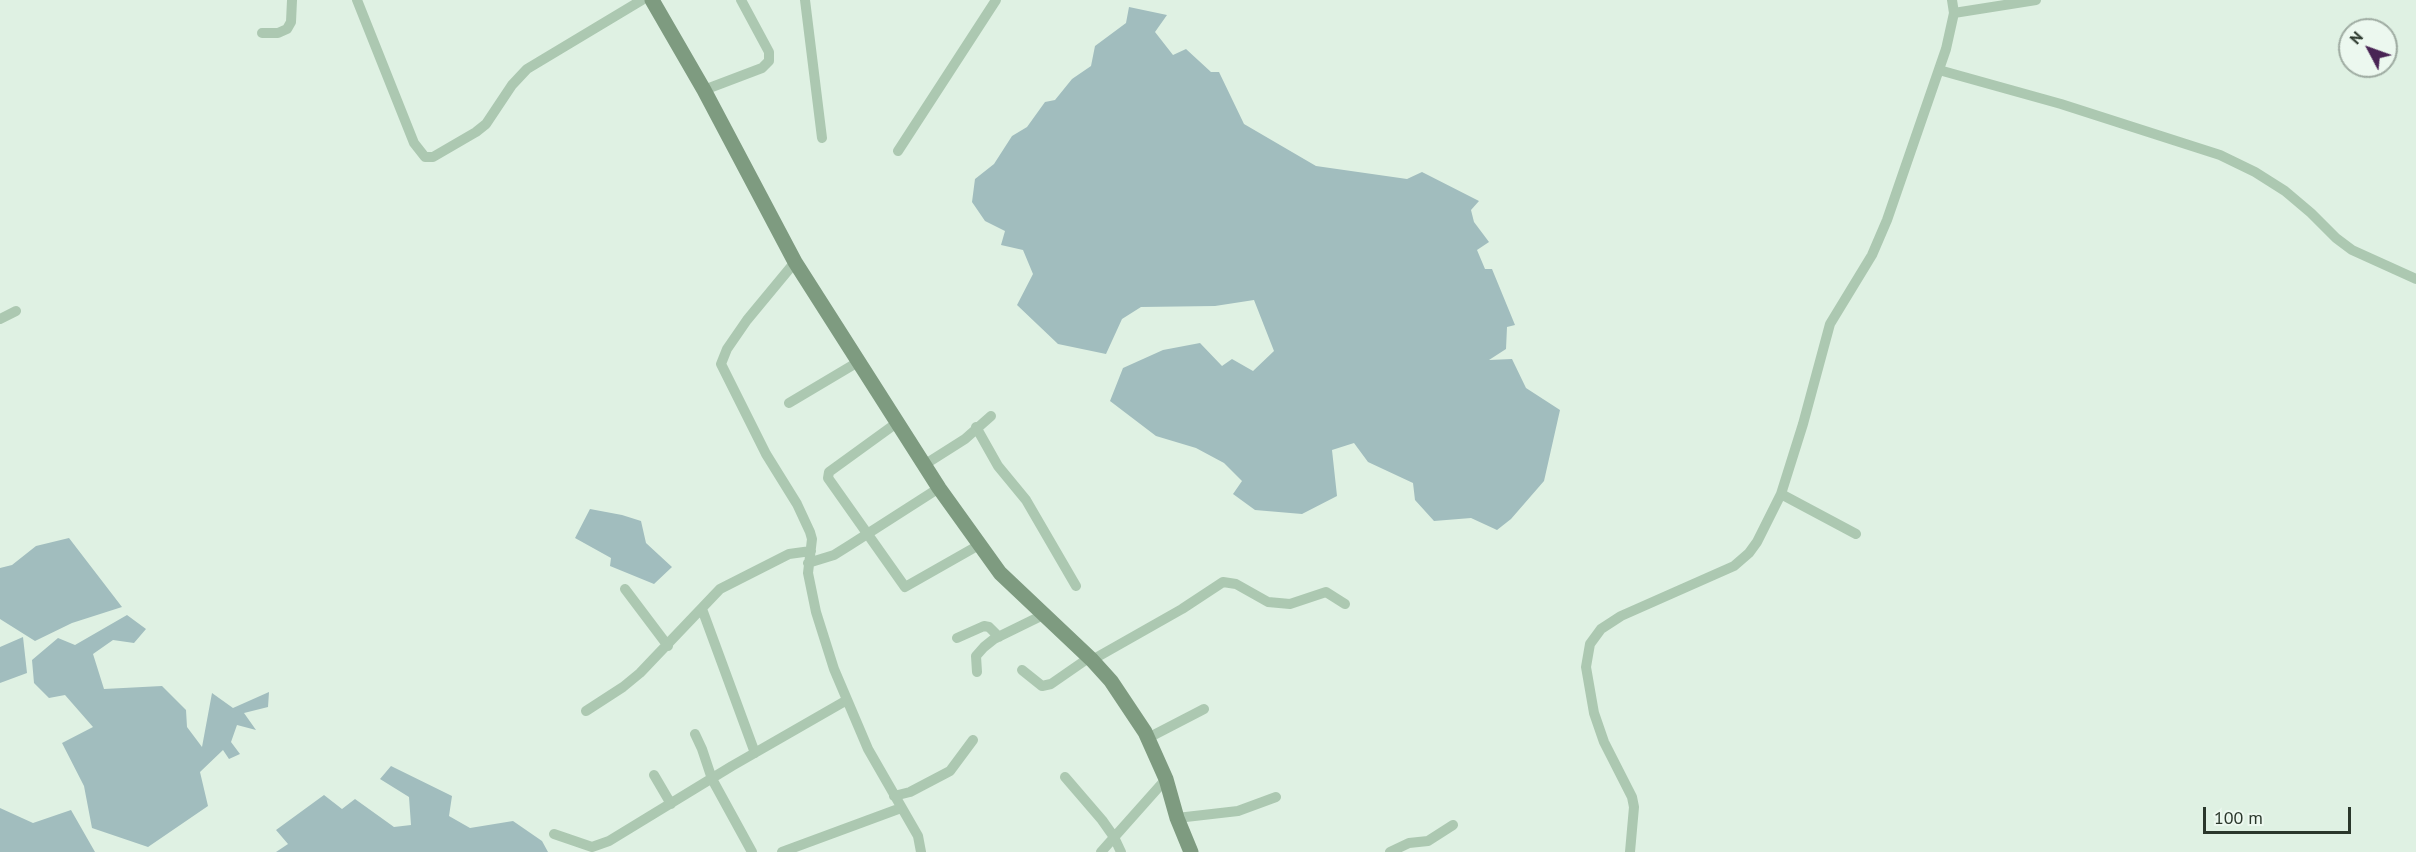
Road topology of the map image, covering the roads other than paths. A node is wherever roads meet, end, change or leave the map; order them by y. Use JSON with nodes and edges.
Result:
{"nodes":[{"id":1,"x":292,"y":0,"type":"edge"},
{"id":2,"x":371,"y":0,"type":"edge"},
{"id":3,"x":642,"y":0,"type":"edge"},
{"id":4,"x":652,"y":0,"type":"edge"},
{"id":5,"x":741,"y":0,"type":"edge"},
{"id":6,"x":805,"y":0,"type":"edge"},
{"id":7,"x":996,"y":0,"type":"edge"},
{"id":8,"x":1952,"y":0,"type":"edge"},
{"id":9,"x":2036,"y":0,"type":"edge"},
{"id":10,"x":358,"y":3,"type":"edge"},
{"id":11,"x":1953,"y":13,"type":"junction"},
{"id":12,"x":262,"y":33,"type":"dead end"},
{"id":13,"x":1939,"y":70,"type":"junction"},
{"id":14,"x":704,"y":90,"type":"junction"},
{"id":15,"x":822,"y":138,"type":"dead end"},
{"id":16,"x":898,"y":151,"type":"dead end"},
{"id":17,"x":795,"y":262,"type":"junction"},
{"id":18,"x":2416,"y":279,"type":"edge"},
{"id":19,"x":16,"y":311,"type":"dead end"},
{"id":20,"x":0,"y":319,"type":"edge"},
{"id":21,"x":858,"y":362,"type":"junction"},
{"id":22,"x":789,"y":403,"type":"dead end"},
{"id":23,"x":991,"y":416,"type":"dead end"},
{"id":24,"x":898,"y":422,"type":"junction"},
{"id":25,"x":976,"y":427,"type":"junction"},
{"id":26,"x":924,"y":465,"type":"junction"},
{"id":27,"x":939,"y":488,"type":"junction"},
{"id":28,"x":1781,"y":494,"type":"junction"},
{"id":29,"x":867,"y":534,"type":"junction"},
{"id":30,"x":1856,"y":534,"type":"dead end"},
{"id":31,"x":979,"y":544,"type":"junction"},
{"id":32,"x":811,"y":551,"type":"junction"},
{"id":33,"x":808,"y":563,"type":"junction"},
{"id":34,"x":1076,"y":586,"type":"dead end"},
{"id":35,"x":625,"y":589,"type":"dead end"},
{"id":36,"x":1345,"y":604,"type":"dead end"},
{"id":37,"x":702,"y":609,"type":"junction"},
{"id":38,"x":1043,"y":615,"type":"junction"},
{"id":39,"x":999,"y":637,"type":"junction"},
{"id":40,"x":957,"y":638,"type":"dead end"},
{"id":41,"x":668,"y":646,"type":"junction"},
{"id":42,"x":1091,"y":659,"type":"junction"},
{"id":43,"x":1022,"y":670,"type":"dead end"},
{"id":44,"x":977,"y":672,"type":"dead end"},
{"id":45,"x":847,"y":700,"type":"junction"},
{"id":46,"x":1204,"y":709,"type":"dead end"},
{"id":47,"x":586,"y":711,"type":"dead end"},
{"id":48,"x":695,"y":734,"type":"dead end"},
{"id":49,"x":1148,"y":738,"type":"junction"},
{"id":50,"x":973,"y":740,"type":"dead end"},
{"id":51,"x":755,"y":753,"type":"junction"},
{"id":52,"x":654,"y":775,"type":"dead end"},
{"id":53,"x":1065,"y":777,"type":"dead end"},
{"id":54,"x":712,"y":779,"type":"junction"},
{"id":55,"x":1166,"y":779,"type":"junction"},
{"id":56,"x":894,"y":795,"type":"junction"},
{"id":57,"x":1276,"y":797,"type":"dead end"},
{"id":58,"x":671,"y":804,"type":"junction"},
{"id":59,"x":901,"y":808,"type":"junction"},
{"id":60,"x":1178,"y":818,"type":"junction"},
{"id":61,"x":1453,"y":825,"type":"dead end"},
{"id":62,"x":554,"y":834,"type":"dead end"},
{"id":63,"x":1114,"y":837,"type":"junction"},
{"id":64,"x":1392,"y":851,"type":"edge"},
{"id":65,"x":752,"y":852,"type":"edge"},
{"id":66,"x":782,"y":852,"type":"edge"},
{"id":67,"x":921,"y":852,"type":"edge"},
{"id":68,"x":1101,"y":852,"type":"edge"},
{"id":69,"x":1121,"y":852,"type":"edge"},
{"id":70,"x":1191,"y":852,"type":"edge"},
{"id":71,"x":1630,"y":852,"type":"edge"}],
"edges":[{"from":1,"to":12,"type":"street"},
{"from":2,"to":10,"type":"street"},
{"from":3,"to":10,"type":"street"},
{"from":4,"to":14,"type":"street"},
{"from":5,"to":14,"type":"street"},
{"from":6,"to":15,"type":"street"},
{"from":7,"to":16,"type":"street"},
{"from":8,"to":11,"type":"street"},
{"from":9,"to":11,"type":"street"},
{"from":11,"to":13,"type":"street"},
{"from":13,"to":18,"type":"street"},
{"from":13,"to":28,"type":"street"},
{"from":14,"to":17,"type":"street"},
{"from":17,"to":21,"type":"street"},
{"from":17,"to":32,"type":"street"},
{"from":19,"to":20,"type":"street"},
{"from":21,"to":22,"type":"street"},
{"from":21,"to":24,"type":"street"},
{"from":23,"to":25,"type":"street"},
{"from":24,"to":26,"type":"street"},
{"from":24,"to":29,"type":"street"},
{"from":25,"to":26,"type":"street"},
{"from":25,"to":34,"type":"street"},
{"from":26,"to":27,"type":"street"},
{"from":27,"to":29,"type":"street"},
{"from":27,"to":31,"type":"street"},
{"from":28,"to":30,"type":"street"},
{"from":28,"to":71,"type":"street"},
{"from":29,"to":31,"type":"street"},
{"from":29,"to":33,"type":"street"},
{"from":31,"to":38,"type":"street"},
{"from":32,"to":33,"type":"street"},
{"from":32,"to":37,"type":"street"},
{"from":33,"to":45,"type":"street"},
{"from":35,"to":41,"type":"street"},
{"from":36,"to":42,"type":"street"},
{"from":37,"to":41,"type":"street"},
{"from":37,"to":51,"type":"street"},
{"from":38,"to":39,"type":"street"},
{"from":38,"to":42,"type":"street"},
{"from":39,"to":40,"type":"street"},
{"from":39,"to":44,"type":"street"},
{"from":41,"to":47,"type":"street"},
{"from":42,"to":43,"type":"street"},
{"from":42,"to":49,"type":"street"},
{"from":45,"to":51,"type":"street"},
{"from":45,"to":56,"type":"street"},
{"from":46,"to":49,"type":"street"},
{"from":48,"to":54,"type":"street"},
{"from":49,"to":55,"type":"street"},
{"from":50,"to":56,"type":"street"},
{"from":51,"to":54,"type":"street"},
{"from":52,"to":58,"type":"street"},
{"from":53,"to":63,"type":"street"},
{"from":54,"to":58,"type":"street"},
{"from":54,"to":65,"type":"street"},
{"from":55,"to":60,"type":"street"},
{"from":55,"to":63,"type":"street"},
{"from":56,"to":59,"type":"street"},
{"from":57,"to":60,"type":"street"},
{"from":58,"to":62,"type":"street"},
{"from":59,"to":66,"type":"street"},
{"from":59,"to":67,"type":"street"},
{"from":60,"to":70,"type":"street"},
{"from":61,"to":64,"type":"street"},
{"from":63,"to":68,"type":"street"},
{"from":63,"to":69,"type":"street"}]}
